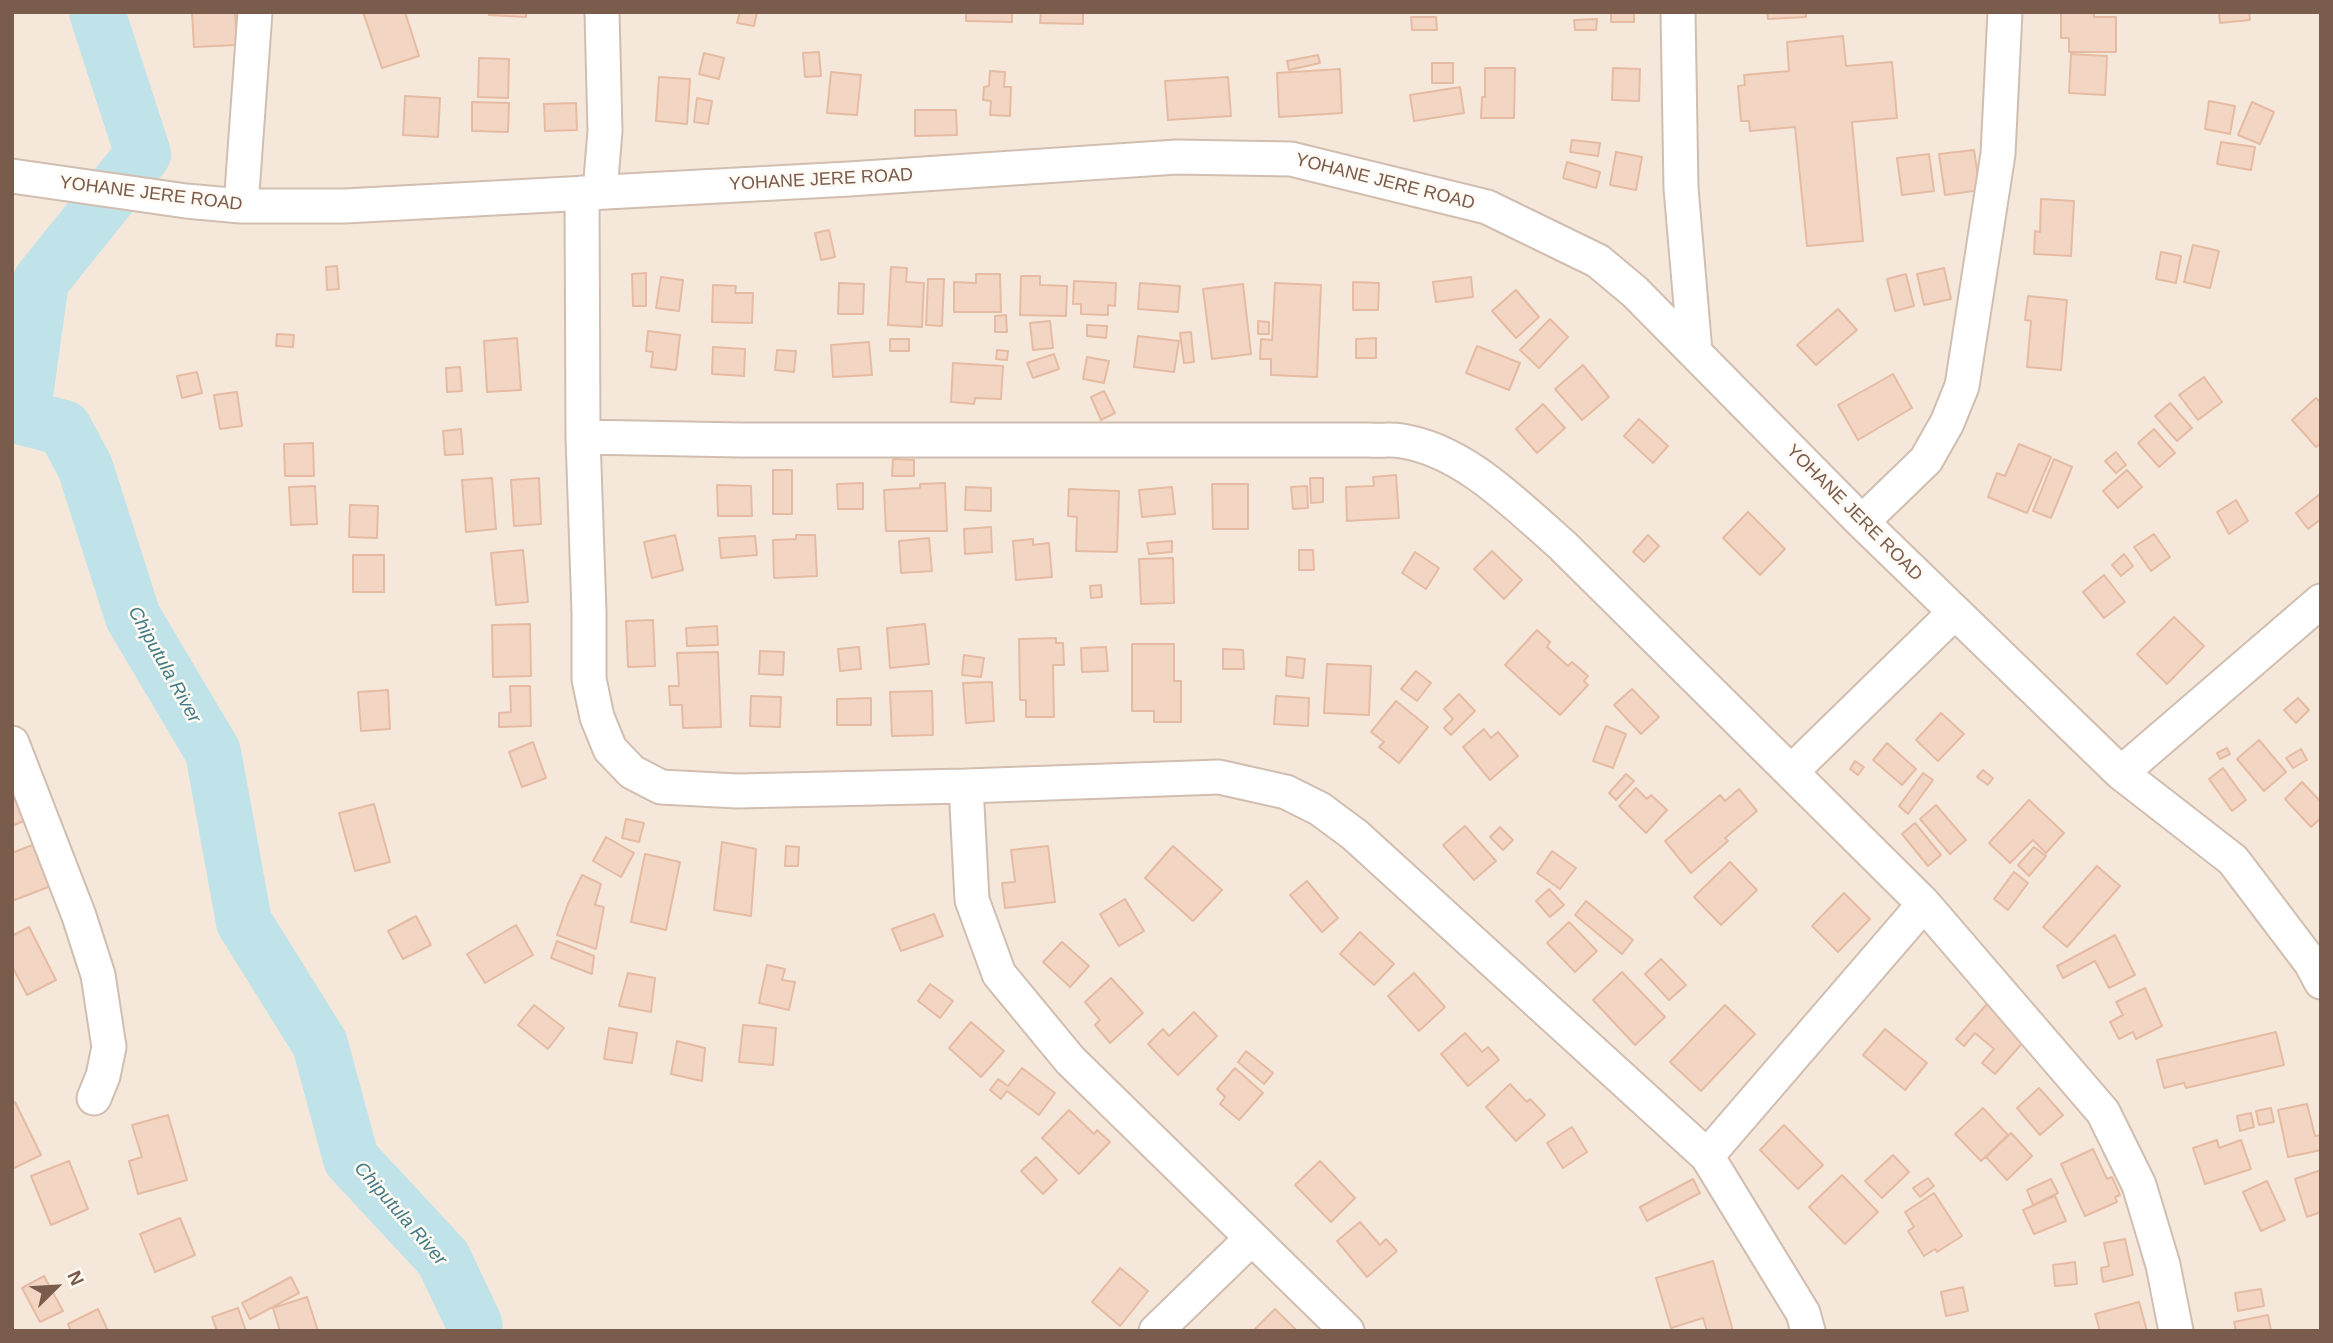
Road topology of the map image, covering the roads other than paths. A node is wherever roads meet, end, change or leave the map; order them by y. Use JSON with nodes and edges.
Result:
{"nodes":[{"id":1,"x":255,"y":12,"type":"edge"},
{"id":2,"x":602,"y":12,"type":"edge"},
{"id":3,"x":1678,"y":12,"type":"edge"},
{"id":4,"x":2005,"y":12,"type":"edge"},
{"id":5,"x":12,"y":176,"type":"edge"},
{"id":6,"x":591,"y":192,"type":"junction"},
{"id":7,"x":241,"y":206,"type":"junction"},
{"id":8,"x":1695,"y":352,"type":"junction"},
{"id":9,"x":583,"y":437,"type":"junction"},
{"id":10,"x":1862,"y":522,"type":"junction"},
{"id":11,"x":2321,"y":601,"type":"edge"},
{"id":12,"x":1954,"y":613,"type":"junction"},
{"id":13,"x":12,"y":743,"type":"edge"},
{"id":14,"x":1791,"y":772,"type":"junction"},
{"id":15,"x":2121,"y":773,"type":"junction"},
{"id":16,"x":966,"y":786,"type":"junction"},
{"id":17,"x":1924,"y":904,"type":"junction"},
{"id":18,"x":2321,"y":982,"type":"edge"},
{"id":19,"x":93,"y":1098,"type":"dead end"},
{"id":20,"x":1707,"y":1156,"type":"junction"},
{"id":21,"x":1252,"y":1238,"type":"junction"},
{"id":22,"x":1156,"y":1331,"type":"edge"},
{"id":23,"x":1347,"y":1331,"type":"edge"},
{"id":24,"x":1808,"y":1331,"type":"edge"},
{"id":25,"x":2176,"y":1331,"type":"edge"}],
"edges":[{"from":1,"to":7,"type":"street"},
{"from":2,"to":6,"type":"street"},
{"from":3,"to":8,"type":"street"},
{"from":4,"to":10,"type":"street"},
{"from":5,"to":7,"type":"street","name":"YOHANE JERE ROAD"},
{"from":6,"to":7,"type":"street","name":"YOHANE JERE ROAD"},
{"from":6,"to":8,"type":"street","name":"YOHANE JERE ROAD"},
{"from":6,"to":9,"type":"street"},
{"from":8,"to":10,"type":"street","name":"YOHANE JERE ROAD"},
{"from":9,"to":14,"type":"street"},
{"from":9,"to":16,"type":"street"},
{"from":10,"to":12,"type":"street","name":"YOHANE JERE ROAD"},
{"from":11,"to":15,"type":"street"},
{"from":12,"to":14,"type":"street"},
{"from":12,"to":15,"type":"street","name":"YOHANE JERE ROAD"},
{"from":13,"to":19,"type":"street"},
{"from":14,"to":17,"type":"street"},
{"from":15,"to":18,"type":"street","name":"YOHANE JERE ROAD"},
{"from":16,"to":20,"type":"street"},
{"from":16,"to":21,"type":"street"},
{"from":17,"to":20,"type":"street"},
{"from":17,"to":25,"type":"street"},
{"from":20,"to":24,"type":"street"},
{"from":21,"to":22,"type":"street"},
{"from":21,"to":23,"type":"street"}]}
